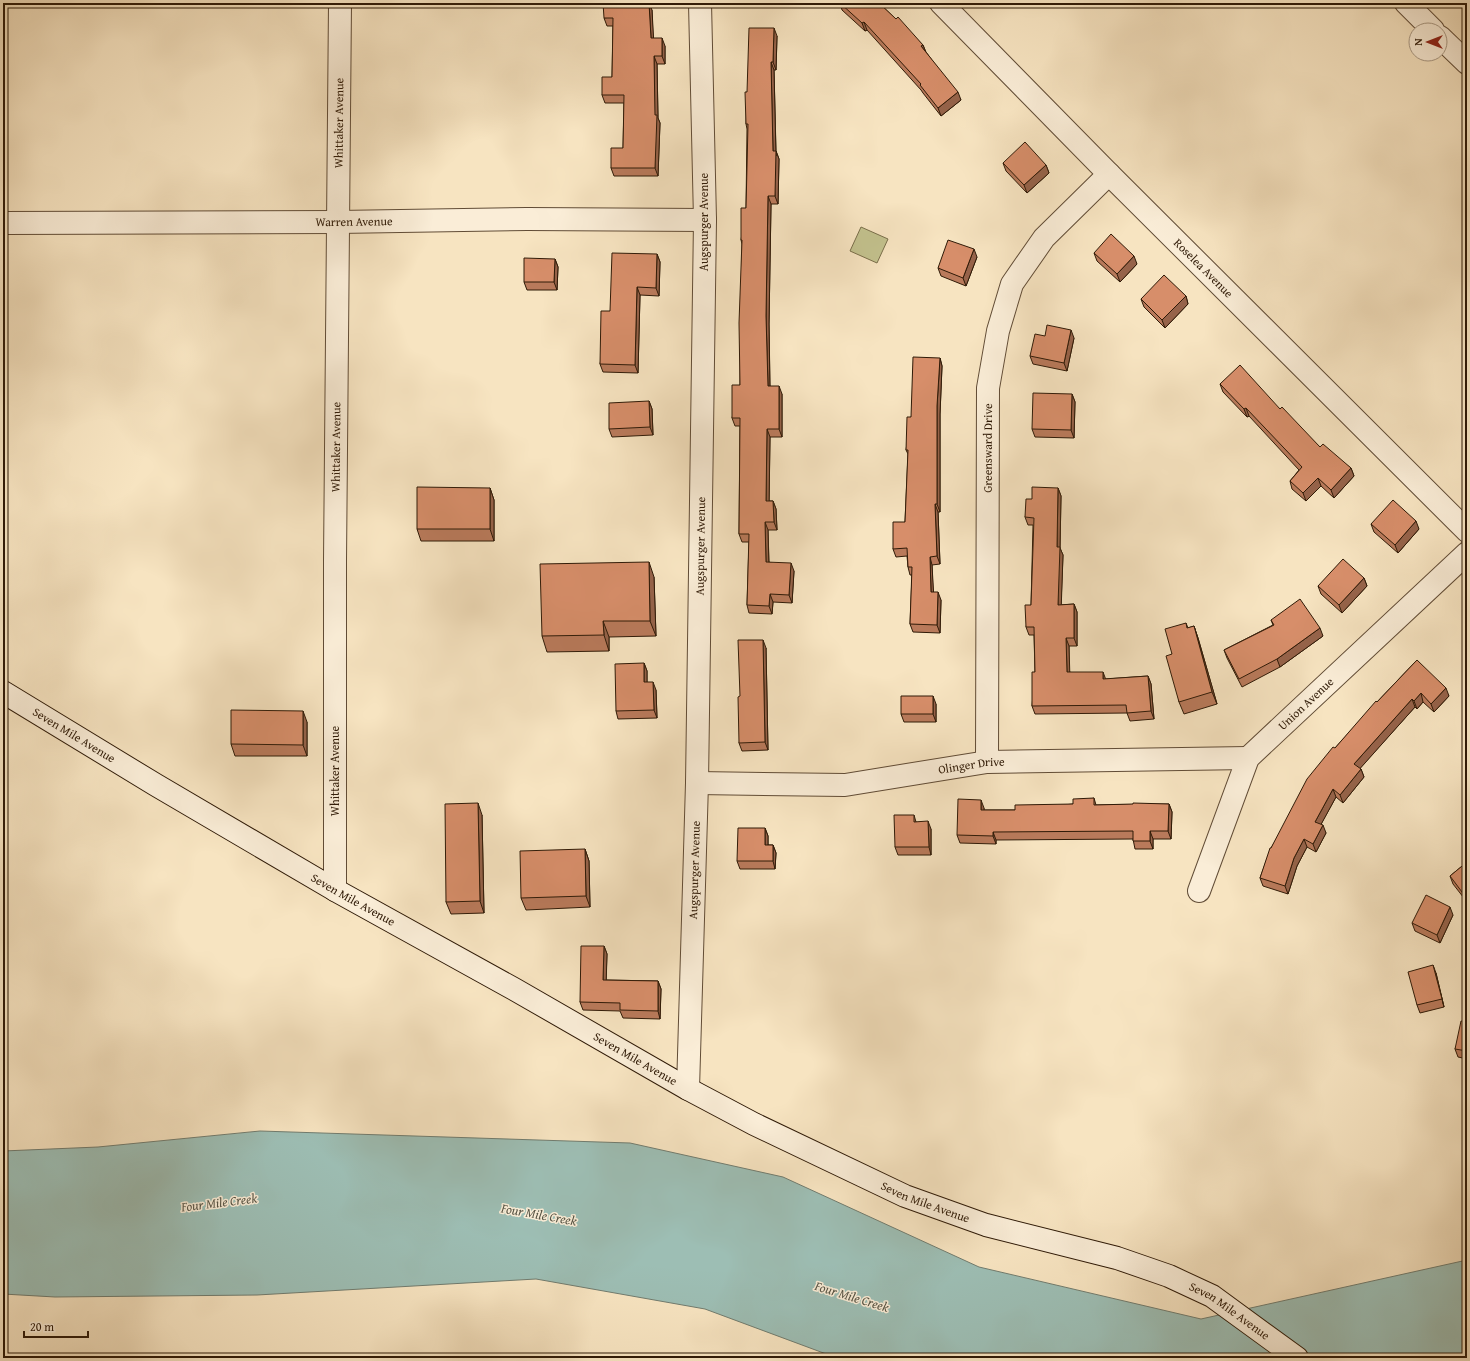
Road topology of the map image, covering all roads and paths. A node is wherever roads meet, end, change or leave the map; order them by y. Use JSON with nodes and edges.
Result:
{"nodes":[{"id":1,"x":340,"y":3,"type":"edge"},
{"id":2,"x":700,"y":3,"type":"edge"},
{"id":3,"x":941,"y":3,"type":"edge"},
{"id":4,"x":1406,"y":3,"type":"edge"},
{"id":5,"x":1425,"y":22,"type":"edge"},
{"id":6,"x":1448,"y":45,"type":"edge"},
{"id":7,"x":1467,"y":63,"type":"edge"},
{"id":8,"x":1110,"y":174,"type":"junction"},
{"id":9,"x":705,"y":220,"type":"junction"},
{"id":10,"x":338,"y":222,"type":"junction"},
{"id":11,"x":3,"y":223,"type":"edge"},
{"id":12,"x":1467,"y":531,"type":"edge"},
{"id":13,"x":1467,"y":552,"type":"edge"},
{"id":14,"x":3,"y":692,"type":"edge"},
{"id":15,"x":1248,"y":758,"type":"junction"},
{"id":16,"x":987,"y":762,"type":"junction"},
{"id":17,"x":697,"y":783,"type":"junction"},
{"id":18,"x":335,"y":890,"type":"junction"},
{"id":19,"x":1199,"y":891,"type":"dead end"},
{"id":20,"x":688,"y":1089,"type":"junction"},
{"id":21,"x":1297,"y":1358,"type":"edge"}],
"edges":[{"from":1,"to":10,"type":"street","name":"Whittaker Avenue"},
{"from":2,"to":9,"type":"street","name":"Augspurger Avenue"},
{"from":3,"to":8,"type":"street","name":"Roselea Avenue"},
{"from":4,"to":5,"type":"street"},
{"from":6,"to":7,"type":"street"},
{"from":8,"to":12,"type":"street","name":"Roselea Avenue"},
{"from":8,"to":16,"type":"street","name":"Greensward Drive"},
{"from":9,"to":10,"type":"street","name":"Warren Avenue"},
{"from":9,"to":17,"type":"street","name":"Augspurger Avenue"},
{"from":10,"to":11,"type":"street","name":"Warren Avenue"},
{"from":10,"to":18,"type":"street","name":"Whittaker Avenue"},
{"from":13,"to":15,"type":"street","name":"Union Avenue"},
{"from":14,"to":18,"type":"street","name":"Seven Mile Avenue"},
{"from":15,"to":16,"type":"street","name":"Olinger Drive"},
{"from":15,"to":19,"type":"street","name":"Union Avenue"},
{"from":16,"to":17,"type":"street","name":"Olinger Drive"},
{"from":17,"to":20,"type":"street","name":"Augspurger Avenue"},
{"from":18,"to":20,"type":"street","name":"Seven Mile Avenue"},
{"from":20,"to":21,"type":"street","name":"Seven Mile Avenue"}]}
